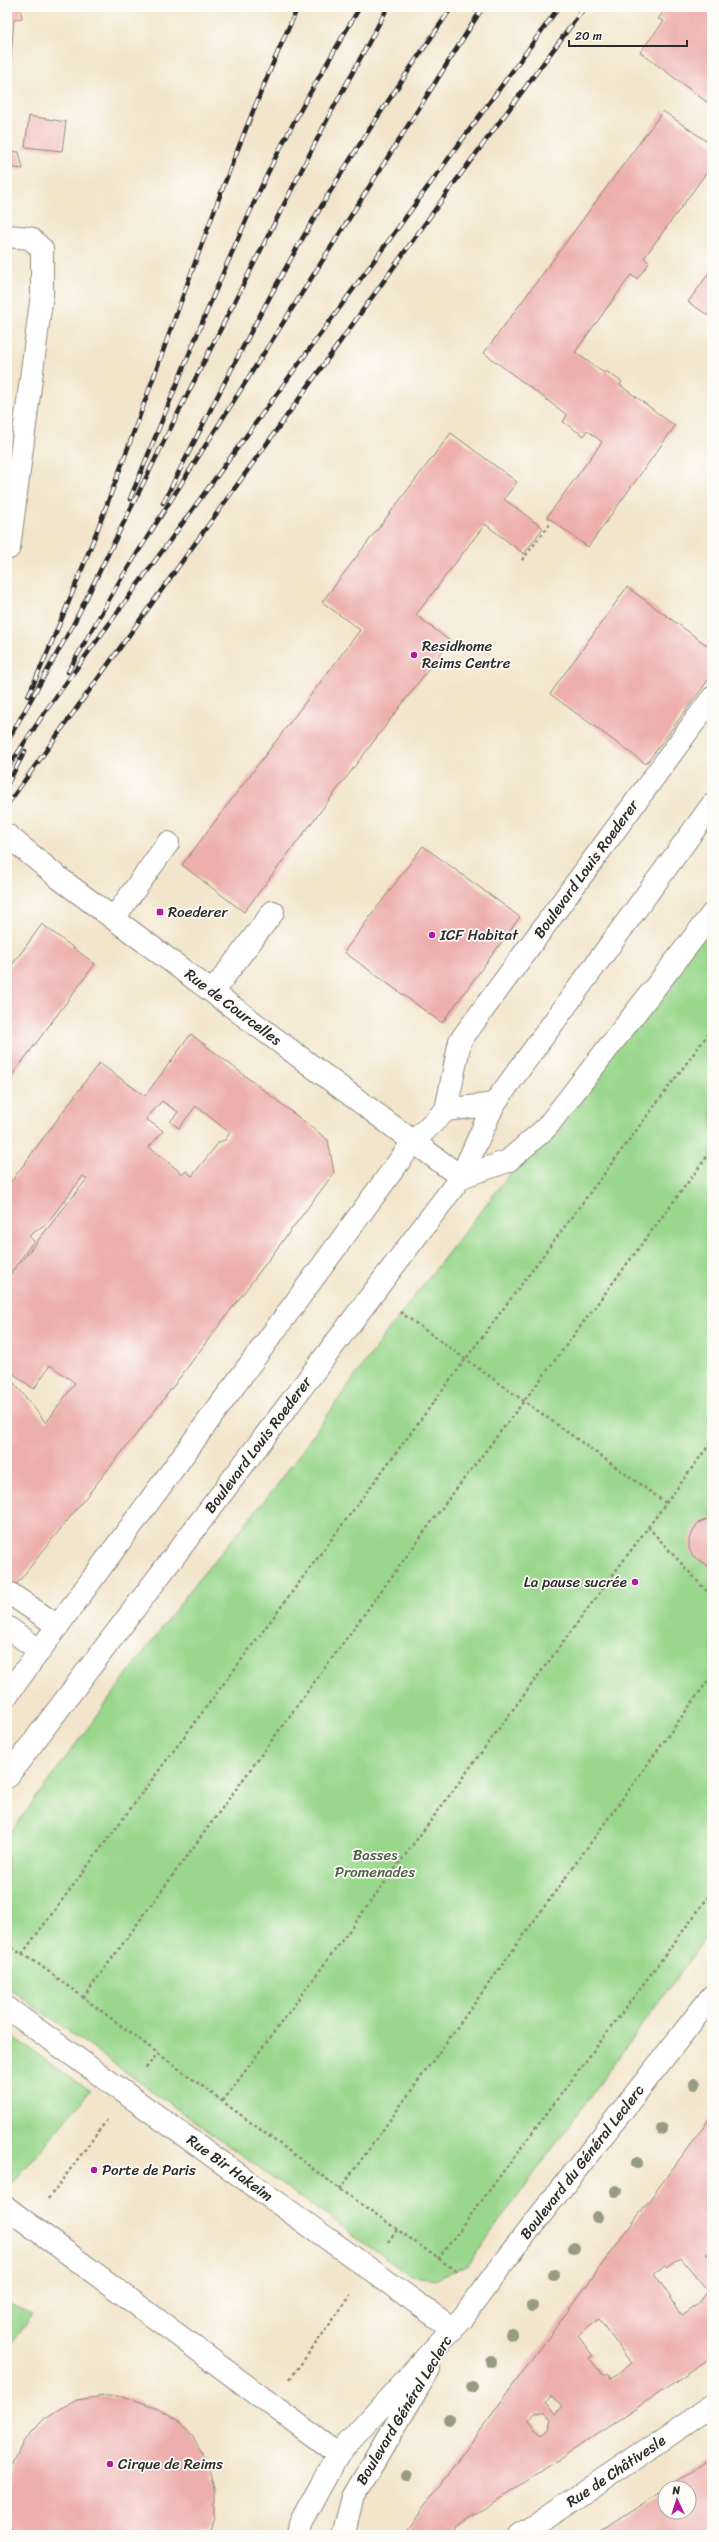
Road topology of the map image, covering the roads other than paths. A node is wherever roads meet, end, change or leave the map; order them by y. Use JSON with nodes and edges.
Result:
{"nodes":[{"id":1,"x":7,"y":236,"type":"edge"},
{"id":2,"x":9,"y":548,"type":"dead end"},
{"id":3,"x":712,"y":698,"type":"edge"},
{"id":4,"x":712,"y":805,"type":"edge"},
{"id":5,"x":7,"y":835,"type":"edge"},
{"id":6,"x":168,"y":843,"type":"dead end"},
{"id":7,"x":273,"y":912,"type":"dead end"},
{"id":8,"x":712,"y":914,"type":"edge"},
{"id":9,"x":114,"y":918,"type":"junction"},
{"id":10,"x":212,"y":992,"type":"junction"},
{"id":11,"x":494,"y":1104,"type":"junction"},
{"id":12,"x":446,"y":1110,"type":"junction"},
{"id":13,"x":414,"y":1142,"type":"junction"},
{"id":14,"x":461,"y":1177,"type":"junction"},
{"id":15,"x":9,"y":1593,"type":"dead end"},
{"id":16,"x":58,"y":1626,"type":"junction"},
{"id":17,"x":7,"y":1627,"type":"edge"},
{"id":18,"x":40,"y":1651,"type":"junction"},
{"id":19,"x":7,"y":1695,"type":"edge"},
{"id":20,"x":7,"y":1777,"type":"edge"},
{"id":21,"x":712,"y":1996,"type":"edge"},
{"id":22,"x":7,"y":2008,"type":"edge"},
{"id":23,"x":7,"y":2208,"type":"edge"},
{"id":24,"x":453,"y":2329,"type":"junction"},
{"id":25,"x":712,"y":2406,"type":"edge"},
{"id":26,"x":338,"y":2454,"type":"junction"},
{"id":27,"x":344,"y":2534,"type":"edge"},
{"id":28,"x":298,"y":2535,"type":"edge"},
{"id":29,"x":520,"y":2535,"type":"edge"}],
"edges":[{"from":1,"to":2,"type":"main road"},
{"from":3,"to":12,"type":"main road","name":"Boulevard Louis Roederer"},
{"from":4,"to":11,"type":"main road","name":"Boulevard Louis Roederer"},
{"from":5,"to":9,"type":"main road","name":"Rue de Courcelles"},
{"from":6,"to":9,"type":"main road"},
{"from":7,"to":10,"type":"main road"},
{"from":8,"to":14,"type":"main road"},
{"from":9,"to":10,"type":"main road","name":"Rue de Courcelles"},
{"from":10,"to":13,"type":"main road","name":"Rue de Courcelles"},
{"from":11,"to":12,"type":"main road"},
{"from":11,"to":14,"type":"main road","name":"Boulevard Louis Roederer"},
{"from":12,"to":13,"type":"main road"},
{"from":13,"to":14,"type":"main road","name":"Rue de Courcelles"},
{"from":13,"to":16,"type":"main road"},
{"from":14,"to":20,"type":"main road","name":"Boulevard Louis Roederer"},
{"from":15,"to":16,"type":"main road"},
{"from":16,"to":18,"type":"main road"},
{"from":17,"to":18,"type":"main road"},
{"from":18,"to":19,"type":"main road"},
{"from":21,"to":24,"type":"main road","name":"Boulevard du Général Leclerc"},
{"from":22,"to":24,"type":"main road","name":"Rue Bir Hakeim"},
{"from":23,"to":26,"type":"main road"},
{"from":24,"to":26,"type":"main road","name":"Boulevard Général Leclerc"},
{"from":24,"to":27,"type":"main road","name":"Boulevard Général Leclerc"},
{"from":25,"to":29,"type":"main road","name":"Rue de Châtivesle"},
{"from":26,"to":27,"type":"main road"},
{"from":26,"to":28,"type":"main road","name":"Boulevard Général Leclerc"}]}
